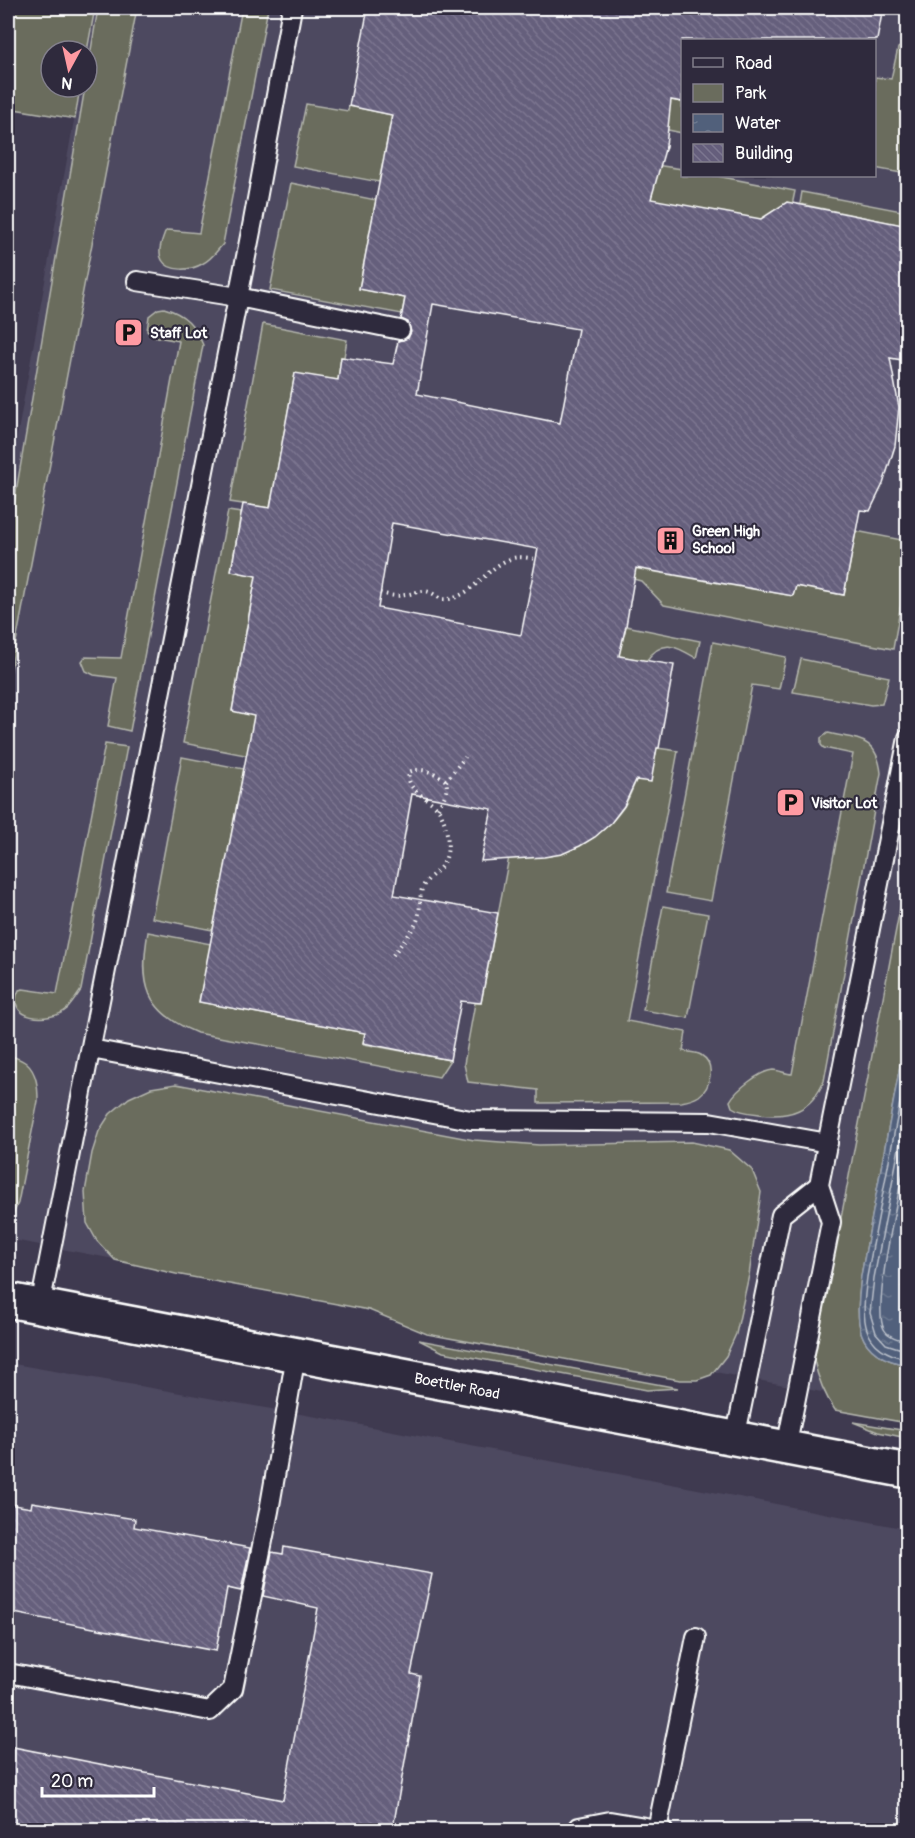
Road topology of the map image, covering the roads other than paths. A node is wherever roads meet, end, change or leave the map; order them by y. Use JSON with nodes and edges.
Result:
{"nodes":[{"id":1,"x":292,"y":8,"type":"edge"},
{"id":2,"x":136,"y":281,"type":"dead end"},
{"id":3,"x":238,"y":297,"type":"junction"},
{"id":4,"x":400,"y":330,"type":"dead end"},
{"id":5,"x":908,"y":738,"type":"edge"},
{"id":6,"x":899,"y":824,"type":"edge"},
{"id":7,"x":91,"y":1049,"type":"junction"},
{"id":8,"x":828,"y":1143,"type":"junction"},
{"id":9,"x":819,"y":1185,"type":"junction"},
{"id":10,"x":8,"y":1300,"type":"edge"},
{"id":11,"x":40,"y":1306,"type":"junction"},
{"id":12,"x":296,"y":1355,"type":"junction"},
{"id":13,"x":735,"y":1438,"type":"junction"},
{"id":14,"x":786,"y":1448,"type":"junction"},
{"id":15,"x":908,"y":1471,"type":"edge"},
{"id":16,"x":696,"y":1636,"type":"dead end"},
{"id":17,"x":8,"y":1673,"type":"edge"},
{"id":18,"x":578,"y":1830,"type":"edge"},
{"id":19,"x":659,"y":1830,"type":"edge"}],
"edges":[{"from":1,"to":3,"type":"lane"},
{"from":2,"to":3,"type":"lane"},
{"from":3,"to":4,"type":"lane"},
{"from":3,"to":7,"type":"lane"},
{"from":5,"to":6,"type":"lane"},
{"from":6,"to":8,"type":"lane"},
{"from":7,"to":8,"type":"lane"},
{"from":7,"to":11,"type":"lane"},
{"from":8,"to":9,"type":"lane"},
{"from":9,"to":13,"type":"lane"},
{"from":9,"to":14,"type":"lane"},
{"from":10,"to":11,"type":"street","name":"Boettler Road"},
{"from":11,"to":12,"type":"street","name":"Boettler Road"},
{"from":12,"to":13,"type":"street","name":"Boettler Road"},
{"from":12,"to":17,"type":"lane"},
{"from":13,"to":14,"type":"street","name":"Boettler Road"},
{"from":14,"to":15,"type":"street","name":"Boettler Road"},
{"from":16,"to":19,"type":"lane"},
{"from":18,"to":19,"type":"lane"}]}
